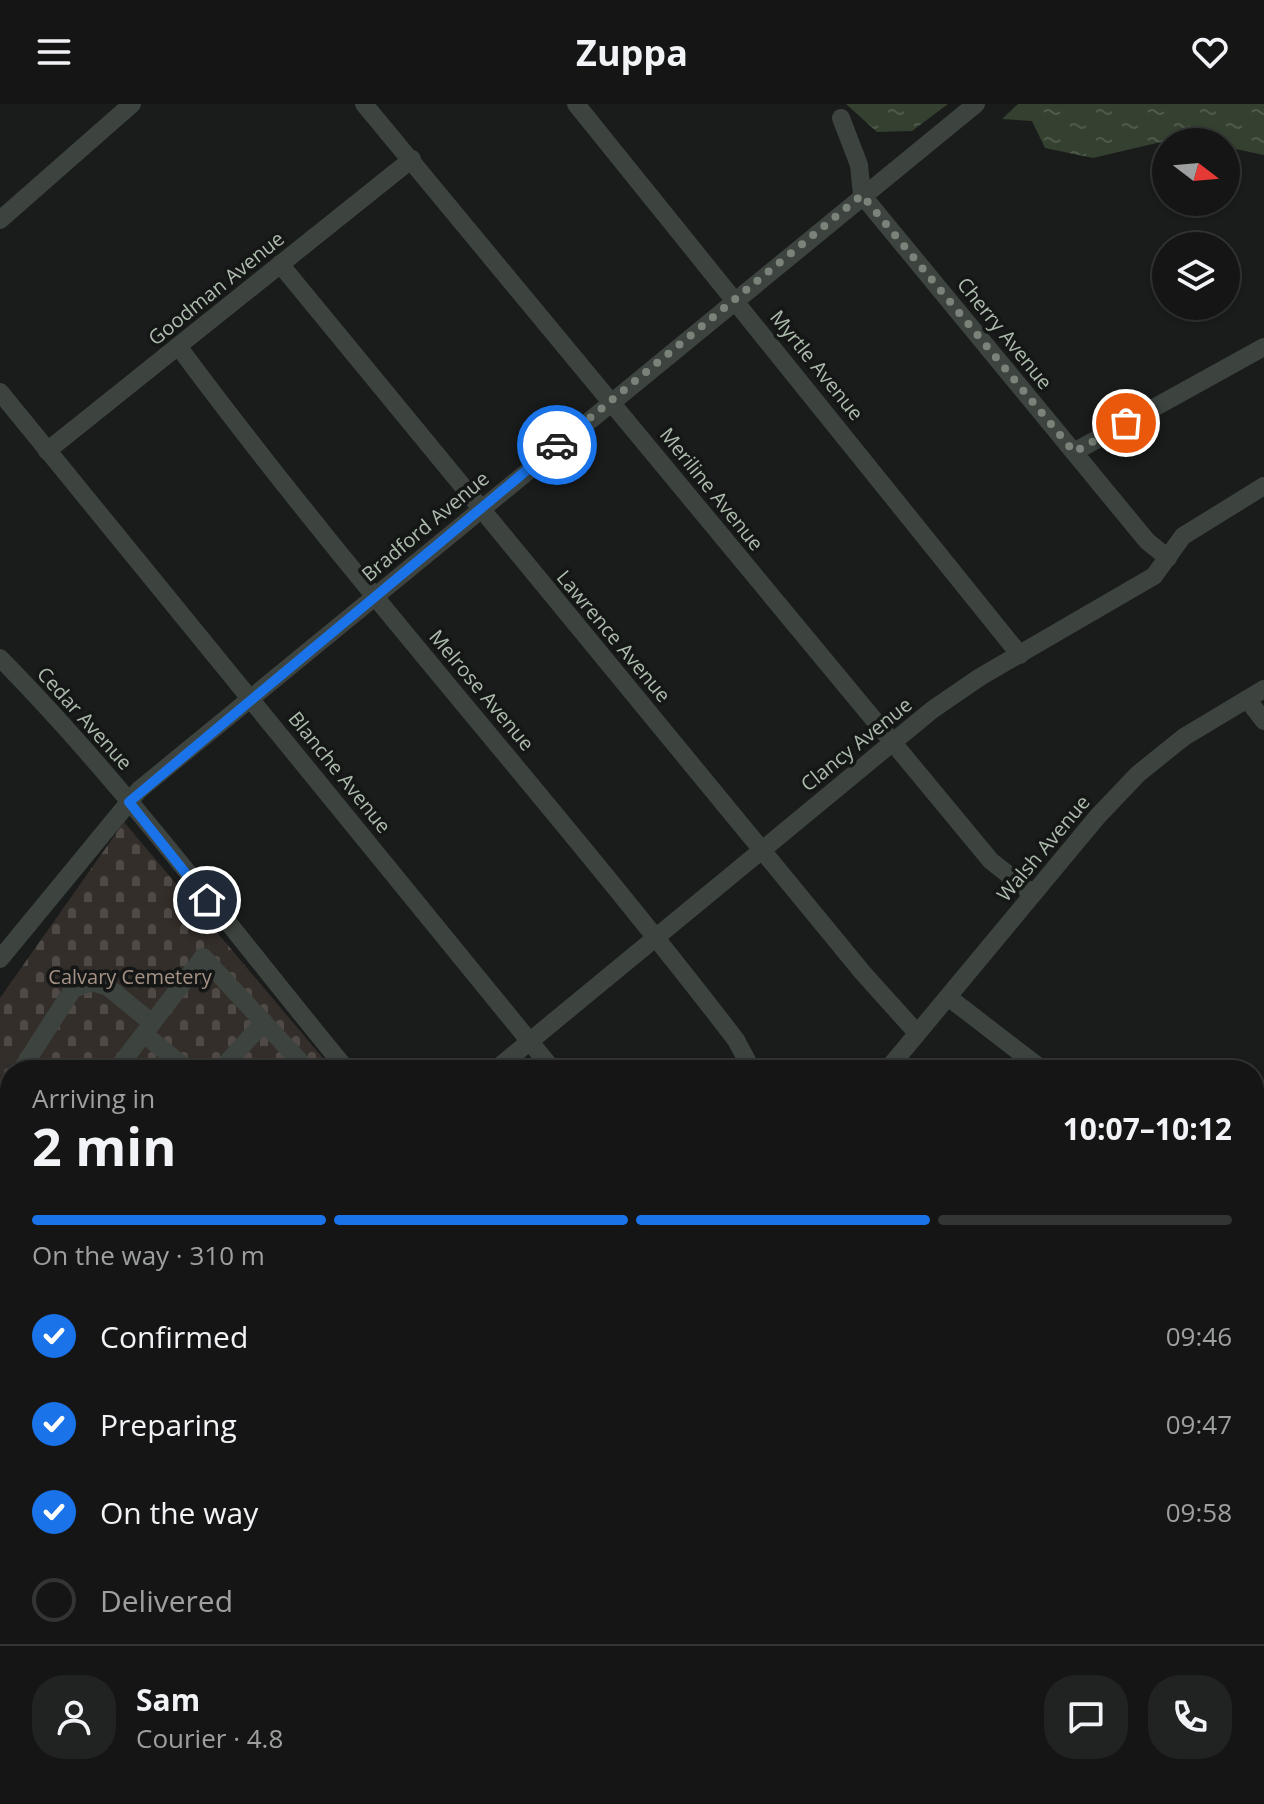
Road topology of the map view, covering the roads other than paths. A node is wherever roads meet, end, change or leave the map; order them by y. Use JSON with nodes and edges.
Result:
{"nodes":[{"id":1,"x":132,"y":104,"type":"edge"},
{"id":2,"x":364,"y":104,"type":"edge"},
{"id":3,"x":576,"y":104,"type":"edge"},
{"id":4,"x":976,"y":104,"type":"edge"},
{"id":5,"x":841,"y":118,"type":"dead end"},
{"id":6,"x":412,"y":159,"type":"junction"},
{"id":7,"x":862,"y":195,"type":"junction"},
{"id":8,"x":0,"y":220,"type":"edge"},
{"id":9,"x":280,"y":264,"type":"junction"},
{"id":10,"x":736,"y":299,"type":"junction"},
{"id":11,"x":178,"y":346,"type":"junction"},
{"id":12,"x":1264,"y":347,"type":"edge"},
{"id":13,"x":0,"y":392,"type":"edge"},
{"id":14,"x":611,"y":400,"type":"junction"},
{"id":15,"x":47,"y":451,"type":"junction"},
{"id":16,"x":1074,"y":452,"type":"junction"},
{"id":17,"x":1264,"y":486,"type":"edge"},
{"id":18,"x":480,"y":507,"type":"junction"},
{"id":19,"x":1168,"y":558,"type":"junction"},
{"id":20,"x":375,"y":597,"type":"junction"},
{"id":21,"x":1020,"y":655,"type":"junction"},
{"id":22,"x":0,"y":658,"type":"edge"},
{"id":23,"x":1264,"y":689,"type":"edge"},
{"id":24,"x":252,"y":698,"type":"junction"},
{"id":25,"x":1247,"y":699,"type":"junction"},
{"id":26,"x":1264,"y":721,"type":"edge"},
{"id":27,"x":892,"y":743,"type":"junction"},
{"id":28,"x":129,"y":802,"type":"junction"},
{"id":29,"x":762,"y":848,"type":"junction"},
{"id":30,"x":1033,"y":894,"type":"junction"},
{"id":31,"x":656,"y":936,"type":"junction"},
{"id":32,"x":0,"y":959,"type":"edge"},
{"id":33,"x":948,"y":997,"type":"junction"},
{"id":34,"x":264,"y":1022,"type":"junction"},
{"id":35,"x":148,"y":1029,"type":"junction"},
{"id":36,"x":917,"y":1033,"type":"junction"},
{"id":37,"x":529,"y":1041,"type":"junction"},
{"id":38,"x":27,"y":1060,"type":"edge"},
{"id":39,"x":124,"y":1060,"type":"edge"},
{"id":40,"x":178,"y":1060,"type":"edge"},
{"id":41,"x":229,"y":1060,"type":"edge"},
{"id":42,"x":299,"y":1060,"type":"edge"},
{"id":43,"x":339,"y":1060,"type":"edge"},
{"id":44,"x":507,"y":1060,"type":"edge"},
{"id":45,"x":545,"y":1060,"type":"edge"},
{"id":46,"x":747,"y":1060,"type":"edge"},
{"id":47,"x":895,"y":1060,"type":"edge"},
{"id":48,"x":1030,"y":1060,"type":"edge"}],
"edges":[{"from":1,"to":8,"type":"street"},
{"from":2,"to":6,"type":"street","name":"Meriline Avenue"},
{"from":3,"to":10,"type":"street","name":"Myrtle Avenue"},
{"from":4,"to":7,"type":"street","name":"Bradford Avenue"},
{"from":5,"to":7,"type":"street"},
{"from":6,"to":9,"type":"street","name":"Goodman Avenue"},
{"from":6,"to":14,"type":"street","name":"Meriline Avenue"},
{"from":7,"to":10,"type":"street","name":"Bradford Avenue"},
{"from":7,"to":16,"type":"street","name":"Cherry Avenue"},
{"from":9,"to":11,"type":"street","name":"Goodman Avenue"},
{"from":9,"to":18,"type":"street","name":"Lawrence Avenue"},
{"from":10,"to":14,"type":"street","name":"Bradford Avenue"},
{"from":10,"to":21,"type":"street","name":"Myrtle Avenue"},
{"from":11,"to":15,"type":"street","name":"Goodman Avenue"},
{"from":11,"to":20,"type":"street","name":"Melrose Avenue"},
{"from":12,"to":16,"type":"street"},
{"from":13,"to":15,"type":"street","name":"Blanche Avenue"},
{"from":14,"to":18,"type":"street","name":"Bradford Avenue"},
{"from":14,"to":27,"type":"street","name":"Meriline Avenue"},
{"from":15,"to":24,"type":"street","name":"Blanche Avenue"},
{"from":16,"to":19,"type":"street","name":"Cherry Avenue"},
{"from":17,"to":19,"type":"street","name":"Clancy Avenue"},
{"from":18,"to":20,"type":"street","name":"Bradford Avenue"},
{"from":18,"to":29,"type":"street","name":"Lawrence Avenue"},
{"from":19,"to":21,"type":"street","name":"Clancy Avenue"},
{"from":20,"to":24,"type":"street","name":"Bradford Avenue"},
{"from":20,"to":31,"type":"street","name":"Melrose Avenue"},
{"from":21,"to":27,"type":"street","name":"Clancy Avenue"},
{"from":22,"to":28,"type":"street","name":"Cedar Avenue"},
{"from":23,"to":25,"type":"street","name":"Walsh Avenue"},
{"from":24,"to":28,"type":"street","name":"Bradford Avenue"},
{"from":24,"to":37,"type":"street","name":"Blanche Avenue"},
{"from":25,"to":26,"type":"street"},
{"from":25,"to":30,"type":"street","name":"Walsh Avenue"},
{"from":27,"to":29,"type":"street","name":"Clancy Avenue"},
{"from":27,"to":30,"type":"street","name":"Meriline Avenue"},
{"from":28,"to":32,"type":"street","name":"Bradford Avenue"},
{"from":28,"to":43,"type":"street","name":"Cedar Avenue"},
{"from":29,"to":31,"type":"street","name":"Clancy Avenue"},
{"from":29,"to":36,"type":"street","name":"Lawrence Avenue"},
{"from":30,"to":33,"type":"street","name":"Walsh Avenue"},
{"from":31,"to":37,"type":"street","name":"Clancy Avenue"},
{"from":31,"to":46,"type":"street","name":"Melrose Avenue"},
{"from":33,"to":36,"type":"street","name":"Walsh Avenue"},
{"from":33,"to":48,"type":"street"},
{"from":34,"to":35,"type":"street"},
{"from":34,"to":41,"type":"street"},
{"from":34,"to":42,"type":"street"},
{"from":35,"to":38,"type":"street"},
{"from":35,"to":39,"type":"street"},
{"from":35,"to":40,"type":"street"},
{"from":36,"to":47,"type":"street","name":"Walsh Avenue"},
{"from":37,"to":44,"type":"street","name":"Clancy Avenue"},
{"from":37,"to":45,"type":"street","name":"Blanche Avenue"}]}
